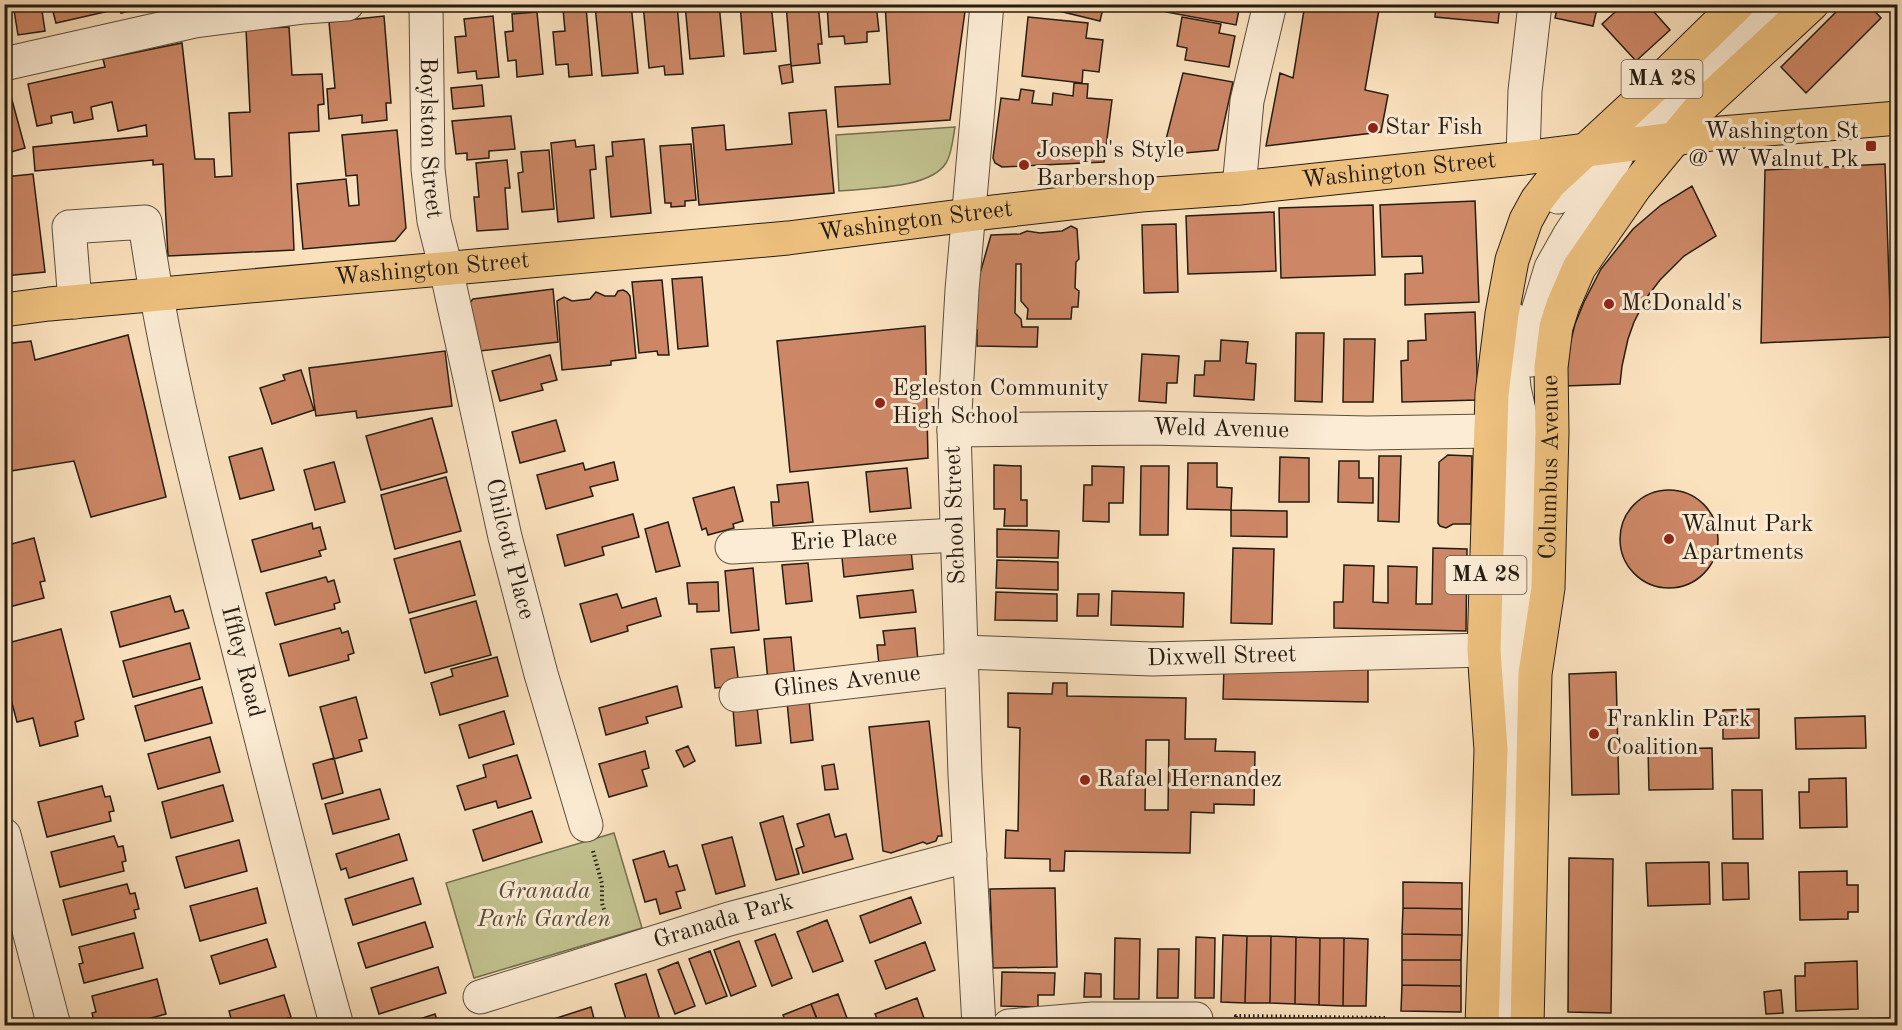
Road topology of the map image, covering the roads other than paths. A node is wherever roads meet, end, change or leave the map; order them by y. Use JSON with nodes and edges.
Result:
{"nodes":[{"id":1,"x":347,"y":4,"type":"edge"},
{"id":2,"x":426,"y":4,"type":"edge"},
{"id":3,"x":987,"y":4,"type":"edge"},
{"id":4,"x":1270,"y":4,"type":"edge"},
{"id":5,"x":1534,"y":4,"type":"edge"},
{"id":6,"x":1738,"y":4,"type":"edge"},
{"id":7,"x":1767,"y":4,"type":"edge"},
{"id":8,"x":1812,"y":4,"type":"edge"},
{"id":9,"x":303,"y":6,"type":"edge"},
{"id":10,"x":4,"y":64,"type":"edge"},
{"id":11,"x":1898,"y":118,"type":"edge"},
{"id":12,"x":1674,"y":139,"type":"junction"},
{"id":13,"x":1621,"y":145,"type":"junction"},
{"id":14,"x":1583,"y":150,"type":"junction"},
{"id":15,"x":1523,"y":158,"type":"junction"},
{"id":16,"x":1239,"y":188,"type":"junction"},
{"id":17,"x":970,"y":214,"type":"junction"},
{"id":18,"x":446,"y":269,"type":"junction"},
{"id":19,"x":155,"y":295,"type":"junction"},
{"id":20,"x":75,"y":302,"type":"junction"},
{"id":21,"x":4,"y":310,"type":"edge"},
{"id":22,"x":954,"y":430,"type":"junction"},
{"id":23,"x":1490,"y":431,"type":"junction"},
{"id":24,"x":957,"y":535,"type":"junction"},
{"id":25,"x":732,"y":547,"type":"dead end"},
{"id":26,"x":1484,"y":650,"type":"junction"},
{"id":27,"x":961,"y":660,"type":"junction"},
{"id":28,"x":736,"y":695,"type":"dead end"},
{"id":29,"x":588,"y":833,"type":"road end"},
{"id":30,"x":4,"y":835,"type":"edge"},
{"id":31,"x":970,"y":855,"type":"junction"},
{"id":32,"x":480,"y":997,"type":"dead end"},
{"id":33,"x":1196,"y":1019,"type":"dead end"},
{"id":34,"x":54,"y":1026,"type":"edge"},
{"id":35,"x":338,"y":1026,"type":"edge"},
{"id":36,"x":979,"y":1026,"type":"edge"},
{"id":37,"x":1009,"y":1026,"type":"edge"},
{"id":38,"x":1482,"y":1026,"type":"edge"},
{"id":39,"x":1505,"y":1026,"type":"edge"},
{"id":40,"x":1527,"y":1026,"type":"edge"}],
"edges":[{"from":1,"to":9,"type":"street"},
{"from":2,"to":18,"type":"street","name":"Boylston Street"},
{"from":3,"to":17,"type":"street","name":"School Street"},
{"from":4,"to":16,"type":"street"},
{"from":5,"to":15,"type":"street"},
{"from":6,"to":14,"type":"main road","number":"MA 28"},
{"from":7,"to":13,"type":"street","name":"Columbus Avenue"},
{"from":8,"to":12,"type":"main road","name":"Columbus Avenue","number":"MA 28"},
{"from":9,"to":10,"type":"street"},
{"from":11,"to":12,"type":"main road","name":"Washington Street"},
{"from":12,"to":13,"type":"main road","name":"Washington Street"},
{"from":12,"to":40,"type":"main road","name":"Columbus Avenue","number":"MA 28"},
{"from":13,"to":14,"type":"main road","name":"Washington Street"},
{"from":13,"to":39,"type":"street","name":"Columbus Avenue"},
{"from":14,"to":15,"type":"main road","name":"Washington Street"},
{"from":14,"to":23,"type":"main road","number":"MA 28"},
{"from":15,"to":16,"type":"main road","name":"Washington Street"},
{"from":16,"to":17,"type":"main road","name":"Washington Street"},
{"from":17,"to":18,"type":"main road","name":"Washington Street"},
{"from":17,"to":22,"type":"street","name":"School Street"},
{"from":18,"to":19,"type":"main road","name":"Washington Street"},
{"from":18,"to":29,"type":"street","name":"Chilcott Place"},
{"from":19,"to":20,"type":"main road","name":"Washington Street"},
{"from":19,"to":20,"type":"street","name":"Iffley Road"},
{"from":19,"to":35,"type":"street","name":"Iffley Road"},
{"from":20,"to":21,"type":"main road","name":"Washington Street"},
{"from":22,"to":23,"type":"street","name":"Weld Avenue"},
{"from":22,"to":24,"type":"street","name":"School Street"},
{"from":23,"to":26,"type":"main road","number":"MA 28"},
{"from":24,"to":25,"type":"street","name":"Erie Place"},
{"from":24,"to":27,"type":"street","name":"School Street"},
{"from":26,"to":27,"type":"street","name":"Dixwell Street"},
{"from":26,"to":38,"type":"main road","number":"MA 28"},
{"from":27,"to":28,"type":"street","name":"Glines Avenue"},
{"from":27,"to":31,"type":"street","name":"School Street"},
{"from":30,"to":34,"type":"street"},
{"from":31,"to":32,"type":"street","name":"Granada Park"},
{"from":31,"to":36,"type":"street","name":"School Street"},
{"from":33,"to":37,"type":"street"}]}
